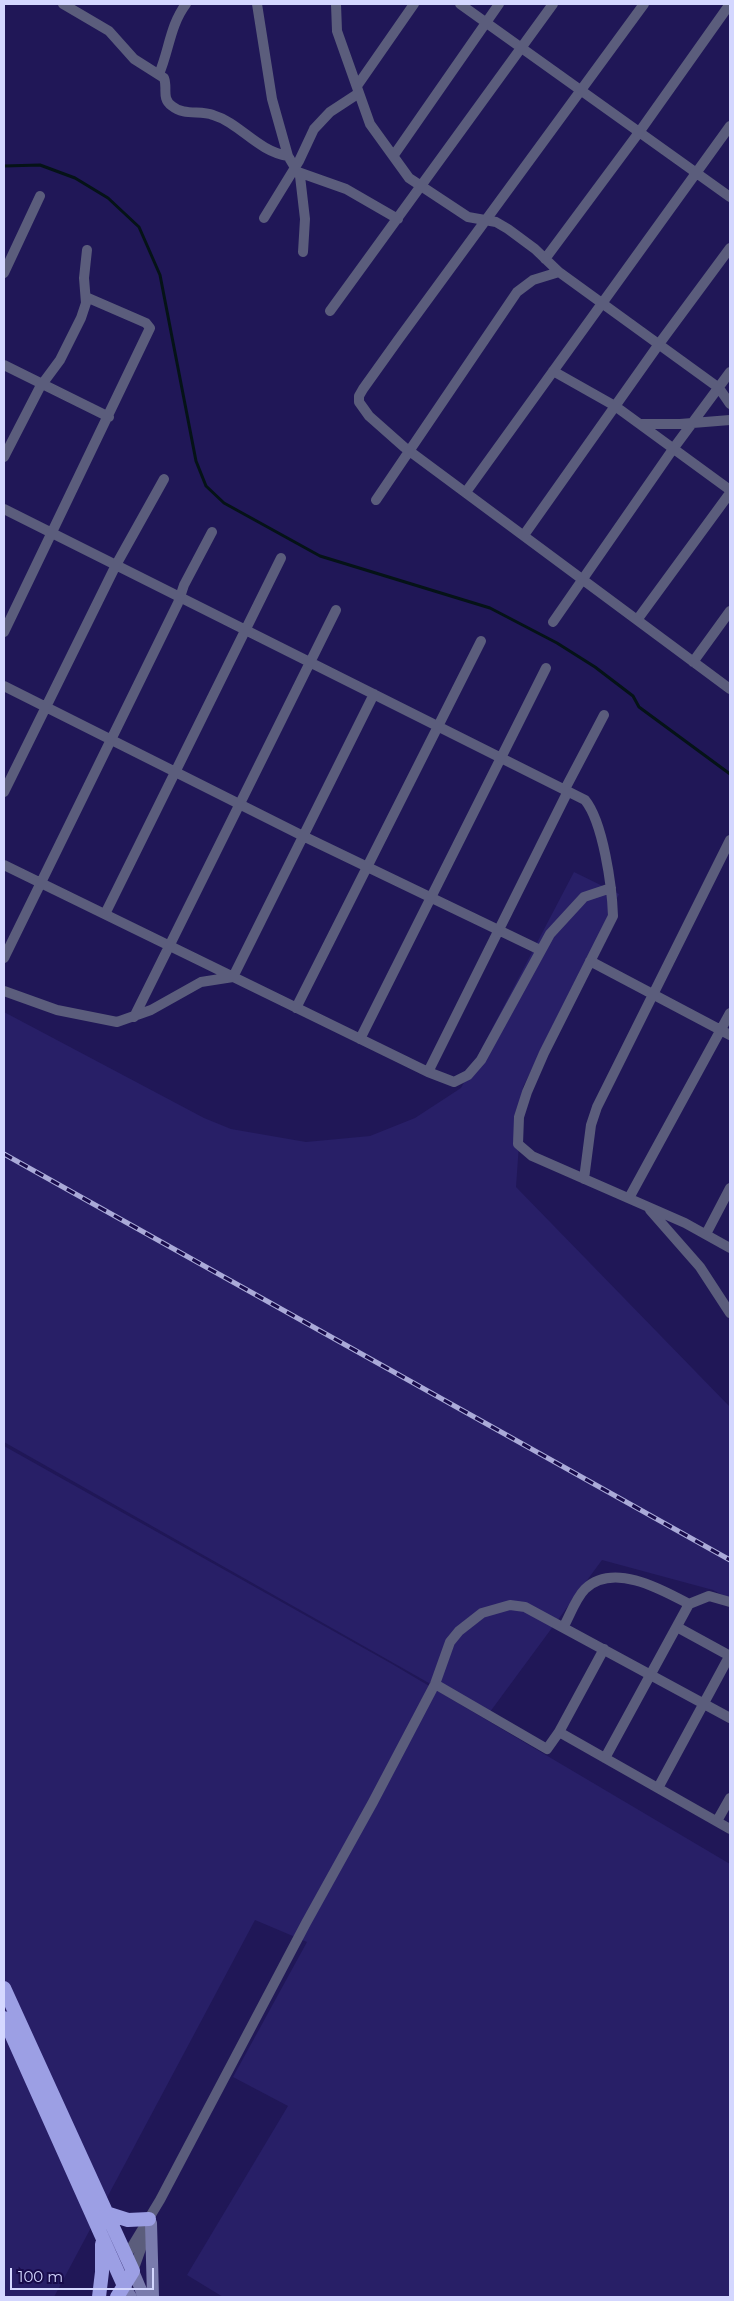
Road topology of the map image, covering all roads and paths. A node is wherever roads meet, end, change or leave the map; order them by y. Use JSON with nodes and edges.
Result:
{"nodes":[{"id":1,"x":63,"y":4,"type":"edge"},
{"id":2,"x":186,"y":4,"type":"edge"},
{"id":3,"x":257,"y":4,"type":"edge"},
{"id":4,"x":336,"y":4,"type":"edge"},
{"id":5,"x":414,"y":4,"type":"edge"},
{"id":6,"x":460,"y":4,"type":"edge"},
{"id":7,"x":498,"y":4,"type":"edge"},
{"id":8,"x":553,"y":4,"type":"edge"},
{"id":9,"x":644,"y":4,"type":"edge"},
{"id":10,"x":730,"y":4,"type":"edge"},
{"id":11,"x":486,"y":21,"type":"junction"},
{"id":12,"x":522,"y":47,"type":"junction"},
{"id":13,"x":159,"y":74,"type":"junction"},
{"id":14,"x":358,"y":89,"type":"junction"},
{"id":15,"x":580,"y":90,"type":"junction"},
{"id":16,"x":730,"y":126,"type":"edge"},
{"id":17,"x":640,"y":131,"type":"junction"},
{"id":18,"x":394,"y":155,"type":"junction"},
{"id":19,"x":288,"y":156,"type":"junction"},
{"id":20,"x":296,"y":169,"type":"junction"},
{"id":21,"x":696,"y":172,"type":"junction"},
{"id":22,"x":421,"y":187,"type":"junction"},
{"id":23,"x":40,"y":196,"type":"dead end"},
{"id":24,"x":730,"y":196,"type":"edge"},
{"id":25,"x":264,"y":218,"type":"dead end"},
{"id":26,"x":398,"y":219,"type":"junction"},
{"id":27,"x":488,"y":220,"type":"junction"},
{"id":28,"x":730,"y":248,"type":"edge"},
{"id":29,"x":87,"y":250,"type":"dead end"},
{"id":30,"x":303,"y":252,"type":"dead end"},
{"id":31,"x":545,"y":259,"type":"junction"},
{"id":32,"x":559,"y":272,"type":"junction"},
{"id":33,"x":4,"y":273,"type":"edge"},
{"id":34,"x":86,"y":297,"type":"junction"},
{"id":35,"x":601,"y":304,"type":"junction"},
{"id":36,"x":330,"y":311,"type":"dead end"},
{"id":37,"x":659,"y":344,"type":"junction"},
{"id":38,"x":4,"y":365,"type":"edge"},
{"id":39,"x":553,"y":371,"type":"junction"},
{"id":40,"x":730,"y":372,"type":"edge"},
{"id":41,"x":42,"y":384,"type":"junction"},
{"id":42,"x":719,"y":388,"type":"junction"},
{"id":43,"x":730,"y":404,"type":"edge"},
{"id":44,"x":615,"y":406,"type":"junction"},
{"id":45,"x":109,"y":417,"type":"junction"},
{"id":46,"x":730,"y":420,"type":"edge"},
{"id":47,"x":641,"y":424,"type":"junction"},
{"id":48,"x":692,"y":424,"type":"junction"},
{"id":49,"x":674,"y":448,"type":"junction"},
{"id":50,"x":410,"y":452,"type":"junction"},
{"id":51,"x":4,"y":457,"type":"edge"},
{"id":52,"x":164,"y":479,"type":"dead end"},
{"id":53,"x":466,"y":492,"type":"junction"},
{"id":54,"x":730,"y":492,"type":"edge"},
{"id":55,"x":376,"y":500,"type":"dead end"},
{"id":56,"x":4,"y":510,"type":"edge"},
{"id":57,"x":212,"y":532,"type":"dead end"},
{"id":58,"x":52,"y":534,"type":"junction"},
{"id":59,"x":524,"y":536,"type":"junction"},
{"id":60,"x":281,"y":558,"type":"dead end"},
{"id":61,"x":116,"y":566,"type":"junction"},
{"id":62,"x":583,"y":579,"type":"junction"},
{"id":63,"x":180,"y":597,"type":"junction"},
{"id":64,"x":336,"y":610,"type":"dead end"},
{"id":65,"x":730,"y":611,"type":"edge"},
{"id":66,"x":637,"y":620,"type":"junction"},
{"id":67,"x":553,"y":622,"type":"dead end"},
{"id":68,"x":244,"y":630,"type":"junction"},
{"id":69,"x":4,"y":632,"type":"edge"},
{"id":70,"x":481,"y":641,"type":"dead end"},
{"id":71,"x":310,"y":662,"type":"junction"},
{"id":72,"x":694,"y":662,"type":"junction"},
{"id":73,"x":546,"y":668,"type":"dead end"},
{"id":74,"x":4,"y":686,"type":"edge"},
{"id":75,"x":730,"y":689,"type":"edge"},
{"id":76,"x":374,"y":694,"type":"junction"},
{"id":77,"x":47,"y":707,"type":"junction"},
{"id":78,"x":604,"y":715,"type":"dead end"},
{"id":79,"x":438,"y":726,"type":"junction"},
{"id":80,"x":111,"y":739,"type":"junction"},
{"id":81,"x":503,"y":758,"type":"junction"},
{"id":82,"x":174,"y":771,"type":"junction"},
{"id":83,"x":566,"y":790,"type":"junction"},
{"id":84,"x":4,"y":792,"type":"edge"},
{"id":85,"x":240,"y":804,"type":"junction"},
{"id":86,"x":303,"y":836,"type":"junction"},
{"id":87,"x":730,"y":840,"type":"edge"},
{"id":88,"x":4,"y":865,"type":"edge"},
{"id":89,"x":366,"y":867,"type":"junction"},
{"id":90,"x":40,"y":883,"type":"junction"},
{"id":91,"x":611,"y":888,"type":"junction"},
{"id":92,"x":432,"y":898,"type":"junction"},
{"id":93,"x":105,"y":914,"type":"junction"},
{"id":94,"x":498,"y":931,"type":"junction"},
{"id":95,"x":170,"y":946,"type":"junction"},
{"id":96,"x":540,"y":950,"type":"junction"},
{"id":97,"x":4,"y":958,"type":"edge"},
{"id":98,"x":590,"y":961,"type":"junction"},
{"id":99,"x":233,"y":977,"type":"junction"},
{"id":100,"x":4,"y":990,"type":"edge"},
{"id":101,"x":653,"y":994,"type":"junction"},
{"id":102,"x":296,"y":1008,"type":"junction"},
{"id":103,"x":730,"y":1013,"type":"edge"},
{"id":104,"x":134,"y":1017,"type":"junction"},
{"id":105,"x":726,"y":1032,"type":"edge"},
{"id":106,"x":360,"y":1040,"type":"junction"},
{"id":107,"x":428,"y":1072,"type":"junction"},
{"id":108,"x":584,"y":1179,"type":"junction"},
{"id":109,"x":730,"y":1188,"type":"edge"},
{"id":110,"x":629,"y":1198,"type":"junction"},
{"id":111,"x":646,"y":1206,"type":"junction"},
{"id":112,"x":706,"y":1234,"type":"junction"},
{"id":113,"x":730,"y":1248,"type":"edge"},
{"id":114,"x":730,"y":1313,"type":"edge"},
{"id":115,"x":730,"y":1602,"type":"edge"},
{"id":116,"x":689,"y":1604,"type":"junction"},
{"id":117,"x":564,"y":1626,"type":"junction"},
{"id":118,"x":677,"y":1627,"type":"junction"},
{"id":119,"x":604,"y":1649,"type":"junction"},
{"id":120,"x":730,"y":1655,"type":"edge"},
{"id":121,"x":651,"y":1674,"type":"junction"},
{"id":122,"x":435,"y":1684,"type":"junction"},
{"id":123,"x":704,"y":1703,"type":"junction"},
{"id":124,"x":730,"y":1718,"type":"edge"},
{"id":125,"x":559,"y":1732,"type":"junction"},
{"id":126,"x":605,"y":1758,"type":"junction"},
{"id":127,"x":658,"y":1788,"type":"junction"},
{"id":128,"x":730,"y":1798,"type":"edge"},
{"id":129,"x":717,"y":1821,"type":"junction"},
{"id":130,"x":730,"y":1829,"type":"edge"},
{"id":131,"x":4,"y":1988,"type":"edge"},
{"id":132,"x":8,"y":2017,"type":"edge"},
{"id":133,"x":71,"y":2148,"type":"junction"},
{"id":134,"x":106,"y":2213,"type":"junction"},
{"id":135,"x":152,"y":2217,"type":"junction"},
{"id":136,"x":101,"y":2236,"type":"junction"},
{"id":137,"x":125,"y":2258,"type":"junction"},
{"id":138,"x":117,"y":2271,"type":"junction"},
{"id":139,"x":133,"y":2271,"type":"junction"},
{"id":140,"x":124,"y":2293,"type":"edge"},
{"id":141,"x":99,"y":2297,"type":"edge"},
{"id":142,"x":105,"y":2297,"type":"edge"},
{"id":143,"x":144,"y":2297,"type":"edge"},
{"id":144,"x":153,"y":2297,"type":"edge"}],
"edges":[{"from":1,"to":13,"type":"street"},
{"from":2,"to":13,"type":"street"},
{"from":3,"to":19,"type":"street"},
{"from":4,"to":14,"type":"street"},
{"from":5,"to":14,"type":"street"},
{"from":6,"to":11,"type":"street"},
{"from":7,"to":11,"type":"street"},
{"from":8,"to":12,"type":"street"},
{"from":9,"to":15,"type":"street"},
{"from":10,"to":17,"type":"street"},
{"from":11,"to":12,"type":"street"},
{"from":11,"to":18,"type":"street"},
{"from":12,"to":15,"type":"street"},
{"from":12,"to":22,"type":"street"},
{"from":13,"to":19,"type":"street"},
{"from":14,"to":18,"type":"street"},
{"from":14,"to":20,"type":"street"},
{"from":15,"to":17,"type":"street"},
{"from":15,"to":27,"type":"street"},
{"from":16,"to":21,"type":"street"},
{"from":17,"to":21,"type":"street"},
{"from":17,"to":31,"type":"street"},
{"from":18,"to":22,"type":"street"},
{"from":19,"to":20,"type":"street"},
{"from":20,"to":25,"type":"street"},
{"from":20,"to":26,"type":"street"},
{"from":20,"to":30,"type":"street"},
{"from":21,"to":24,"type":"street"},
{"from":21,"to":35,"type":"street"},
{"from":22,"to":26,"type":"street"},
{"from":22,"to":27,"type":"street"},
{"from":23,"to":33,"type":"street"},
{"from":26,"to":36,"type":"street"},
{"from":27,"to":31,"type":"street"},
{"from":27,"to":50,"type":"street"},
{"from":28,"to":37,"type":"street"},
{"from":29,"to":34,"type":"street"},
{"from":31,"to":32,"type":"street"},
{"from":32,"to":35,"type":"street"},
{"from":32,"to":50,"type":"street"},
{"from":34,"to":41,"type":"street"},
{"from":34,"to":45,"type":"street"},
{"from":35,"to":37,"type":"street"},
{"from":35,"to":39,"type":"street"},
{"from":37,"to":42,"type":"street"},
{"from":37,"to":44,"type":"street"},
{"from":38,"to":41,"type":"street"},
{"from":39,"to":44,"type":"street"},
{"from":39,"to":53,"type":"street"},
{"from":40,"to":42,"type":"street"},
{"from":41,"to":45,"type":"street"},
{"from":41,"to":51,"type":"street"},
{"from":42,"to":43,"type":"street"},
{"from":42,"to":48,"type":"street"},
{"from":44,"to":47,"type":"street"},
{"from":44,"to":59,"type":"street"},
{"from":45,"to":58,"type":"street"},
{"from":46,"to":48,"type":"street"},
{"from":47,"to":48,"type":"street"},
{"from":47,"to":49,"type":"street"},
{"from":48,"to":49,"type":"street"},
{"from":49,"to":54,"type":"street"},
{"from":49,"to":62,"type":"street"},
{"from":50,"to":53,"type":"street"},
{"from":50,"to":55,"type":"street"},
{"from":52,"to":61,"type":"street"},
{"from":53,"to":59,"type":"street"},
{"from":54,"to":66,"type":"street"},
{"from":56,"to":58,"type":"street"},
{"from":57,"to":63,"type":"street"},
{"from":58,"to":61,"type":"street"},
{"from":58,"to":69,"type":"street"},
{"from":59,"to":62,"type":"street"},
{"from":60,"to":68,"type":"street"},
{"from":61,"to":63,"type":"street"},
{"from":61,"to":77,"type":"street"},
{"from":62,"to":66,"type":"street"},
{"from":62,"to":67,"type":"street"},
{"from":63,"to":68,"type":"street"},
{"from":63,"to":80,"type":"street"},
{"from":64,"to":71,"type":"street"},
{"from":65,"to":72,"type":"street"},
{"from":66,"to":72,"type":"street"},
{"from":68,"to":71,"type":"street"},
{"from":68,"to":82,"type":"street"},
{"from":70,"to":79,"type":"street"},
{"from":71,"to":76,"type":"street"},
{"from":71,"to":85,"type":"street"},
{"from":72,"to":75,"type":"street"},
{"from":73,"to":81,"type":"street"},
{"from":74,"to":77,"type":"street"},
{"from":76,"to":79,"type":"street"},
{"from":76,"to":86,"type":"street"},
{"from":77,"to":80,"type":"street"},
{"from":77,"to":84,"type":"street"},
{"from":78,"to":83,"type":"street"},
{"from":79,"to":81,"type":"street"},
{"from":79,"to":89,"type":"street"},
{"from":80,"to":82,"type":"street"},
{"from":80,"to":90,"type":"street"},
{"from":81,"to":83,"type":"street"},
{"from":81,"to":92,"type":"street"},
{"from":82,"to":85,"type":"street"},
{"from":82,"to":93,"type":"street"},
{"from":83,"to":91,"type":"street"},
{"from":83,"to":94,"type":"street"},
{"from":85,"to":86,"type":"street"},
{"from":85,"to":95,"type":"street"},
{"from":86,"to":89,"type":"street"},
{"from":86,"to":99,"type":"street"},
{"from":87,"to":101,"type":"street"},
{"from":88,"to":90,"type":"street"},
{"from":89,"to":92,"type":"street"},
{"from":89,"to":102,"type":"street"},
{"from":90,"to":93,"type":"street"},
{"from":90,"to":97,"type":"street"},
{"from":91,"to":96,"type":"street"},
{"from":91,"to":98,"type":"street"},
{"from":92,"to":94,"type":"street"},
{"from":92,"to":106,"type":"street"},
{"from":93,"to":95,"type":"street"},
{"from":94,"to":96,"type":"street"},
{"from":94,"to":107,"type":"street"},
{"from":95,"to":99,"type":"street"},
{"from":95,"to":104,"type":"street"},
{"from":96,"to":107,"type":"street"},
{"from":98,"to":101,"type":"street"},
{"from":98,"to":108,"type":"street"},
{"from":99,"to":102,"type":"street"},
{"from":99,"to":104,"type":"street"},
{"from":100,"to":104,"type":"street"},
{"from":101,"to":105,"type":"street"},
{"from":101,"to":108,"type":"street"},
{"from":102,"to":106,"type":"street"},
{"from":103,"to":105,"type":"street"},
{"from":105,"to":110,"type":"street"},
{"from":106,"to":107,"type":"street"},
{"from":108,"to":110,"type":"street"},
{"from":109,"to":112,"type":"street"},
{"from":110,"to":111,"type":"street"},
{"from":111,"to":112,"type":"street"},
{"from":111,"to":114,"type":"street"},
{"from":112,"to":113,"type":"street"},
{"from":115,"to":116,"type":"street"},
{"from":116,"to":117,"type":"street"},
{"from":116,"to":118,"type":"street"},
{"from":117,"to":119,"type":"street"},
{"from":117,"to":122,"type":"street"},
{"from":118,"to":120,"type":"street"},
{"from":118,"to":121,"type":"street"},
{"from":119,"to":121,"type":"street"},
{"from":119,"to":125,"type":"street"},
{"from":120,"to":123,"type":"street"},
{"from":121,"to":123,"type":"street"},
{"from":121,"to":126,"type":"street"},
{"from":122,"to":125,"type":"street"},
{"from":122,"to":135,"type":"street"},
{"from":123,"to":124,"type":"street"},
{"from":123,"to":127,"type":"street"},
{"from":125,"to":126,"type":"street"},
{"from":126,"to":127,"type":"street"},
{"from":127,"to":129,"type":"street"},
{"from":128,"to":129,"type":"street"},
{"from":129,"to":130,"type":"street"},
{"from":131,"to":132,"type":"highway"},
{"from":132,"to":133,"type":"highway"},
{"from":133,"to":134,"type":"highway"},
{"from":133,"to":136,"type":"highway"},
{"from":134,"to":135,"type":"highway"},
{"from":134,"to":137,"type":"highway"},
{"from":135,"to":137,"type":"street"},
{"from":135,"to":139,"type":"street"},
{"from":135,"to":144,"type":"main road"},
{"from":136,"to":138,"type":"highway"},
{"from":136,"to":141,"type":"highway"},
{"from":137,"to":138,"type":"highway"},
{"from":137,"to":139,"type":"highway"},
{"from":138,"to":140,"type":"highway"},
{"from":138,"to":142,"type":"highway"},
{"from":139,"to":140,"type":"highway"},
{"from":139,"to":143,"type":"main road"}]}
